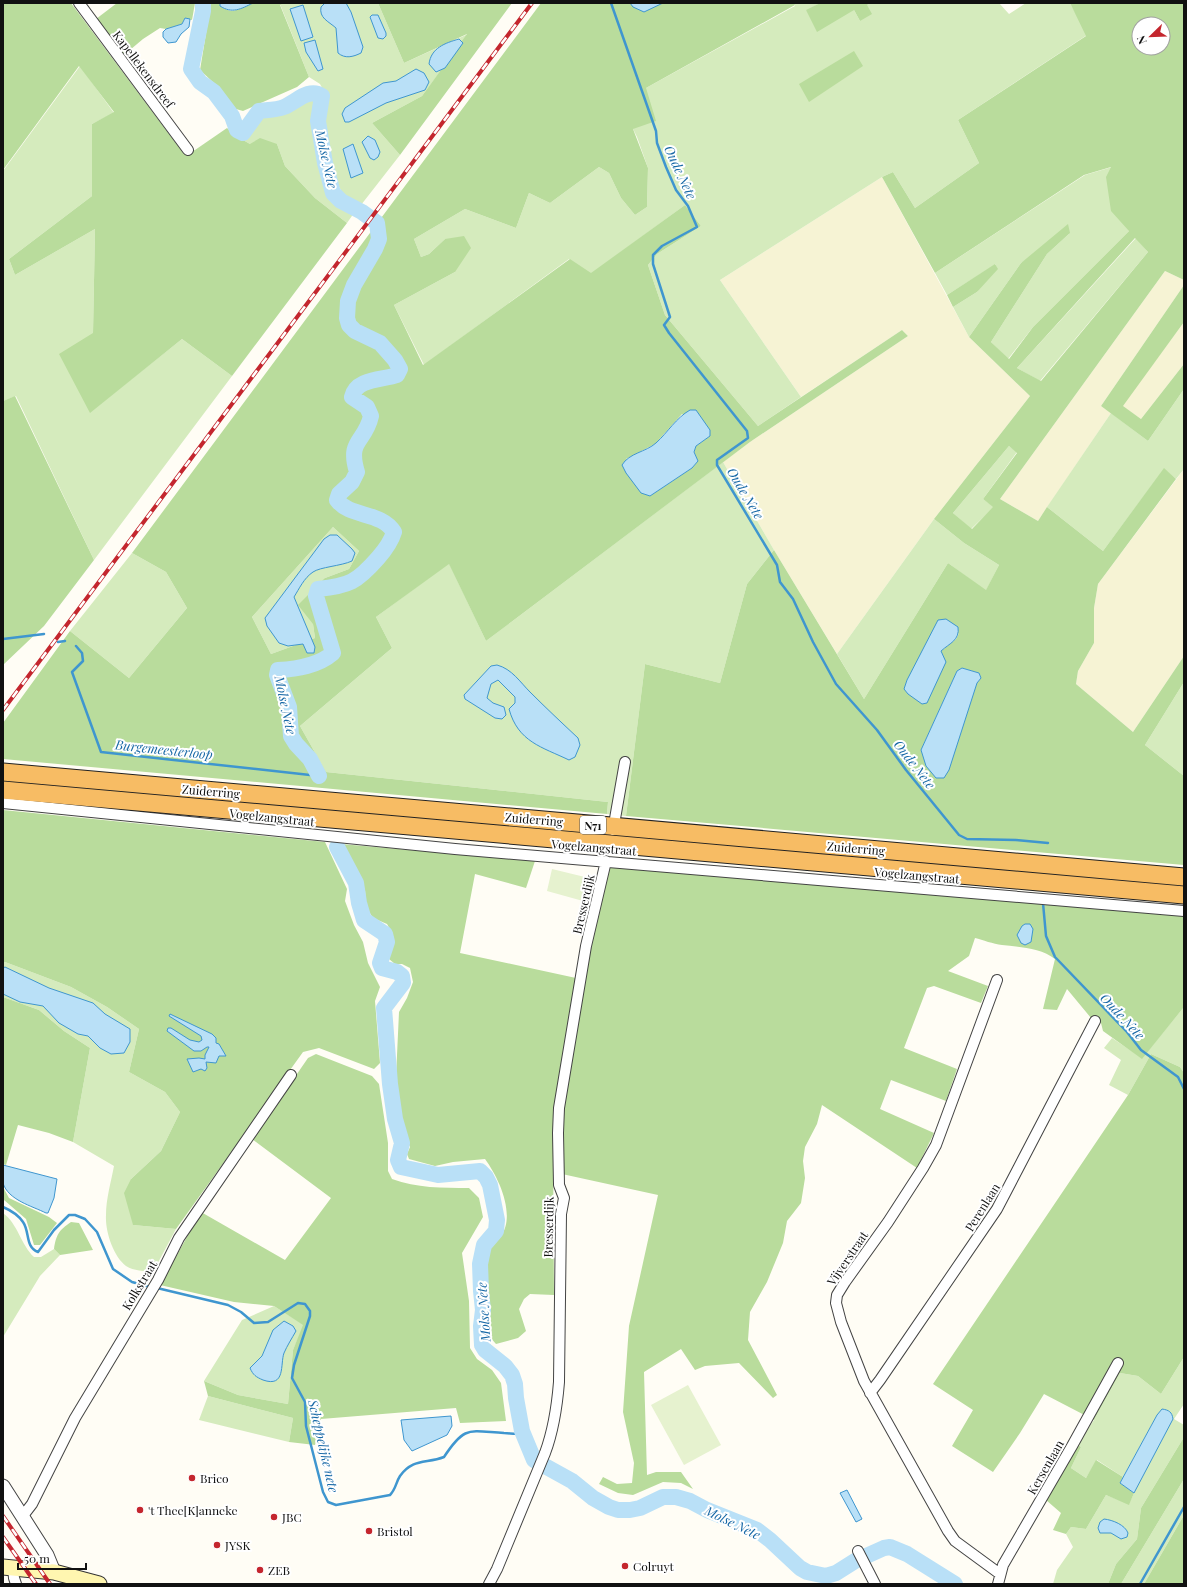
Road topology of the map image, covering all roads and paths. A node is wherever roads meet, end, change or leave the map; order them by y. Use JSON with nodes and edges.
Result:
{"nodes":[{"id":1,"x":79,"y":3,"type":"edge"},
{"id":2,"x":188,"y":150,"type":"dead end"},
{"id":3,"x":625,"y":762,"type":"dead end"},
{"id":4,"x":3,"y":772,"type":"edge"},
{"id":5,"x":3,"y":790,"type":"edge"},
{"id":6,"x":3,"y":803,"type":"edge"},
{"id":7,"x":613,"y":826,"type":"junction"},
{"id":8,"x":611,"y":844,"type":"junction"},
{"id":9,"x":606,"y":861,"type":"junction"},
{"id":10,"x":1184,"y":877,"type":"edge"},
{"id":11,"x":1184,"y":895,"type":"edge"},
{"id":12,"x":1184,"y":912,"type":"edge"},
{"id":13,"x":997,"y":980,"type":"dead end"},
{"id":14,"x":1095,"y":1021,"type":"dead end"},
{"id":15,"x":291,"y":1075,"type":"dead end"},
{"id":16,"x":1118,"y":1363,"type":"dead end"},
{"id":17,"x":870,"y":1393,"type":"junction"},
{"id":18,"x":3,"y":1486,"type":"edge"},
{"id":19,"x":22,"y":1517,"type":"junction"},
{"id":20,"x":860,"y":1556,"type":"dead end"},
{"id":21,"x":8,"y":1567,"type":"edge"},
{"id":22,"x":54,"y":1572,"type":"junction"},
{"id":23,"x":999,"y":1579,"type":"edge"},
{"id":24,"x":16,"y":1584,"type":"edge"},
{"id":25,"x":99,"y":1584,"type":"edge"},
{"id":26,"x":489,"y":1584,"type":"edge"},
{"id":27,"x":875,"y":1584,"type":"edge"}],
"edges":[{"from":1,"to":2,"type":"street","name":"Kapellekensdreef"},
{"from":3,"to":7,"type":"street"},
{"from":4,"to":7,"type":"highway","name":"Zuiderring","number":"N71"},
{"from":5,"to":8,"type":"highway","name":"Zuiderring","number":"N71"},
{"from":6,"to":9,"type":"street","name":"Vogelzangstraat"},
{"from":7,"to":8,"type":"street"},
{"from":7,"to":10,"type":"highway","name":"Zuiderring","number":"N71"},
{"from":8,"to":11,"type":"highway","name":"Zuiderring","number":"N71"},
{"from":9,"to":12,"type":"street","name":"Vogelzangstraat"},
{"from":9,"to":26,"type":"street","name":"Bresserdijk"},
{"from":13,"to":17,"type":"street","name":"Vijverstraat"},
{"from":14,"to":17,"type":"street","name":"Perenlaan"},
{"from":15,"to":19,"type":"street","name":"Kolkstraat"},
{"from":16,"to":23,"type":"street","name":"Kersenlaan"},
{"from":17,"to":23,"type":"street","name":"Vijverstraat"},
{"from":18,"to":19,"type":"street"},
{"from":19,"to":22,"type":"street"},
{"from":20,"to":27,"type":"street"},
{"from":21,"to":22,"type":"main road"},
{"from":21,"to":24,"type":"street"},
{"from":22,"to":25,"type":"main road"}]}
